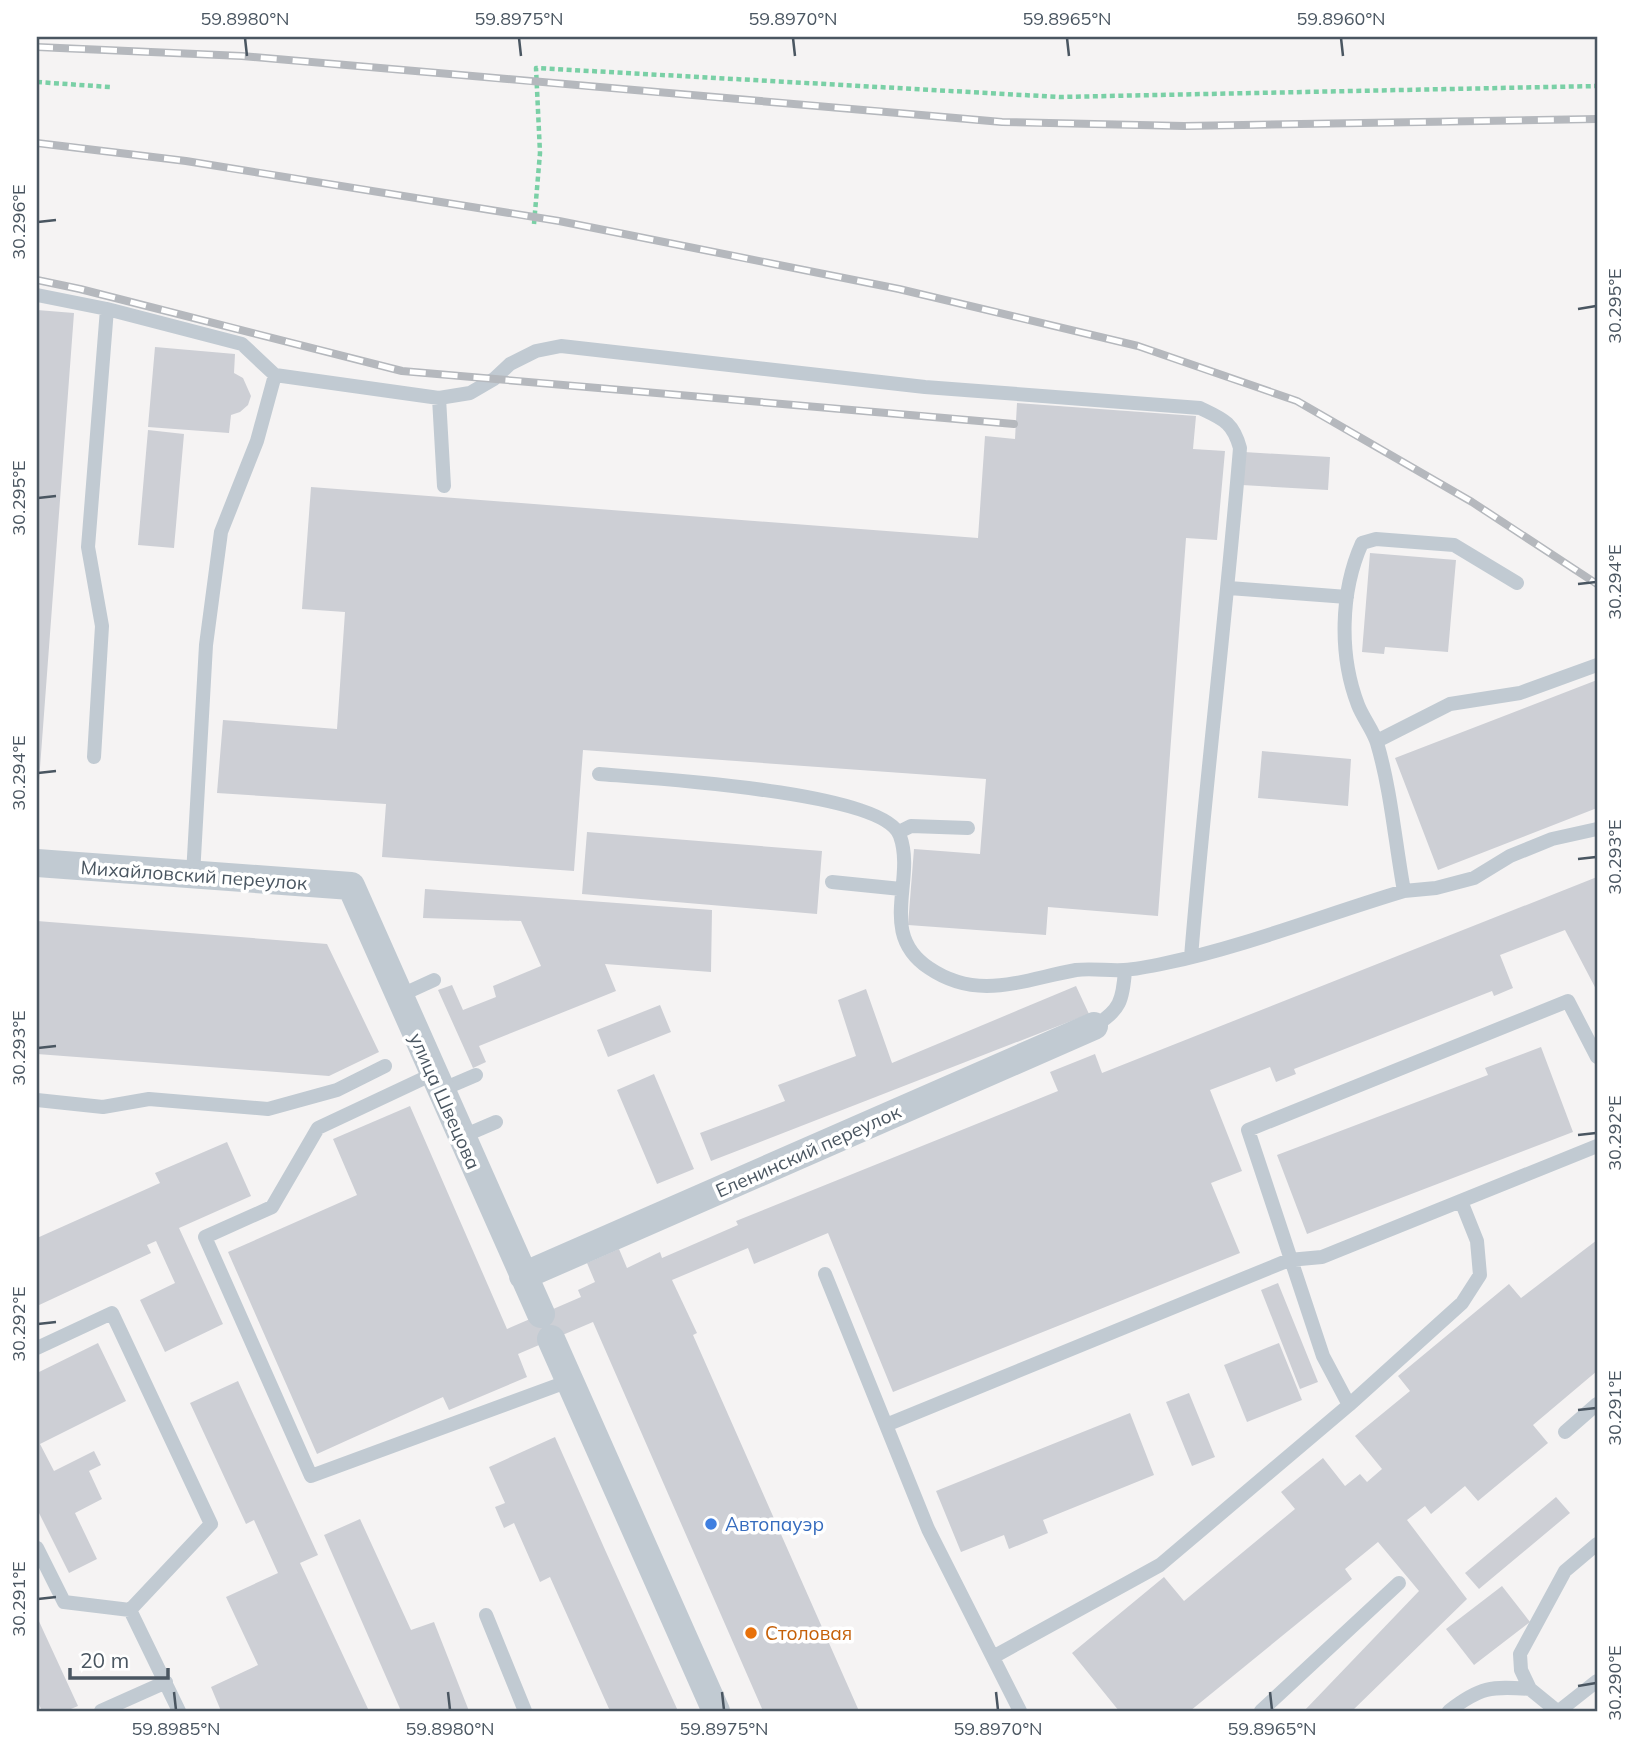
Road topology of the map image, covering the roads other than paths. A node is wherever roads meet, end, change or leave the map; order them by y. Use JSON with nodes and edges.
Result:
{"nodes":[{"id":1,"x":37,"y":295,"type":"edge"},
{"id":2,"x":107,"y":309,"type":"junction"},
{"id":3,"x":275,"y":375,"type":"junction"},
{"id":4,"x":439,"y":398,"type":"junction"},
{"id":5,"x":444,"y":486,"type":"dead end"},
{"id":6,"x":1517,"y":583,"type":"dead end"},
{"id":7,"x":1229,"y":588,"type":"junction"},
{"id":8,"x":1347,"y":597,"type":"junction"},
{"id":9,"x":1597,"y":665,"type":"edge"},
{"id":10,"x":1377,"y":741,"type":"junction"},
{"id":11,"x":94,"y":757,"type":"dead end"},
{"id":12,"x":599,"y":774,"type":"dead end"},
{"id":13,"x":968,"y":828,"type":"dead end"},
{"id":14,"x":1597,"y":829,"type":"edge"},
{"id":15,"x":899,"y":832,"type":"junction"},
{"id":16,"x":37,"y":863,"type":"edge"},
{"id":17,"x":193,"y":875,"type":"junction"},
{"id":18,"x":832,"y":882,"type":"dead end"},
{"id":19,"x":351,"y":886,"type":"joint"},
{"id":20,"x":901,"y":889,"type":"junction"},
{"id":21,"x":1404,"y":891,"type":"junction"},
{"id":22,"x":1191,"y":957,"type":"junction"},
{"id":23,"x":1125,"y":970,"type":"junction"},
{"id":24,"x":434,"y":979,"type":"dead end"},
{"id":25,"x":399,"y":996,"type":"junction"},
{"id":26,"x":1094,"y":1026,"type":"joint"},
{"id":27,"x":1597,"y":1057,"type":"edge"},
{"id":28,"x":385,"y":1066,"type":"dead end"},
{"id":29,"x":476,"y":1075,"type":"dead end"},
{"id":30,"x":437,"y":1082,"type":"junction"},
{"id":31,"x":37,"y":1100,"type":"edge"},
{"id":32,"x":496,"y":1122,"type":"dead end"},
{"id":33,"x":461,"y":1137,"type":"junction"},
{"id":34,"x":1597,"y":1146,"type":"edge"},
{"id":35,"x":1461,"y":1201,"type":"junction"},
{"id":36,"x":1289,"y":1260,"type":"junction"},
{"id":37,"x":825,"y":1273,"type":"dead end"},
{"id":38,"x":523,"y":1276,"type":"junction"},
{"id":39,"x":37,"y":1348,"type":"edge"},
{"id":40,"x":569,"y":1381,"type":"junction"},
{"id":41,"x":1597,"y":1404,"type":"edge"},
{"id":42,"x":1349,"y":1405,"type":"junction"},
{"id":43,"x":886,"y":1425,"type":"junction"},
{"id":44,"x":1565,"y":1432,"type":"dead end"},
{"id":45,"x":1597,"y":1544,"type":"edge"},
{"id":46,"x":37,"y":1548,"type":"edge"},
{"id":47,"x":1399,"y":1583,"type":"dead end"},
{"id":48,"x":130,"y":1610,"type":"junction"},
{"id":49,"x":486,"y":1615,"type":"dead end"},
{"id":50,"x":993,"y":1657,"type":"junction"},
{"id":51,"x":1597,"y":1681,"type":"edge"},
{"id":52,"x":166,"y":1682,"type":"junction"},
{"id":53,"x":1530,"y":1689,"type":"junction"},
{"id":54,"x":102,"y":1711,"type":"edge"},
{"id":55,"x":179,"y":1711,"type":"edge"},
{"id":56,"x":525,"y":1711,"type":"edge"},
{"id":57,"x":716,"y":1711,"type":"edge"},
{"id":58,"x":1020,"y":1711,"type":"edge"},
{"id":59,"x":1261,"y":1711,"type":"edge"},
{"id":60,"x":1449,"y":1711,"type":"edge"},
{"id":61,"x":1558,"y":1711,"type":"edge"}],
"edges":[{"from":1,"to":2,"type":"lane"},
{"from":2,"to":3,"type":"lane"},
{"from":2,"to":11,"type":"lane"},
{"from":3,"to":4,"type":"lane"},
{"from":3,"to":17,"type":"lane"},
{"from":4,"to":5,"type":"lane"},
{"from":4,"to":7,"type":"lane"},
{"from":6,"to":8,"type":"lane"},
{"from":7,"to":8,"type":"lane"},
{"from":7,"to":22,"type":"lane"},
{"from":8,"to":10,"type":"lane"},
{"from":9,"to":10,"type":"lane"},
{"from":10,"to":21,"type":"lane"},
{"from":12,"to":15,"type":"lane"},
{"from":13,"to":15,"type":"lane"},
{"from":14,"to":21,"type":"lane"},
{"from":15,"to":20,"type":"lane"},
{"from":16,"to":17,"type":"street","name":"Михайловский переулок"},
{"from":17,"to":19,"type":"street","name":"Михайловский переулок"},
{"from":18,"to":20,"type":"lane"},
{"from":19,"to":25,"type":"street","name":"улица Швецова"},
{"from":20,"to":23,"type":"lane"},
{"from":21,"to":22,"type":"lane"},
{"from":22,"to":23,"type":"lane"},
{"from":23,"to":26,"type":"lane"},
{"from":24,"to":25,"type":"lane"},
{"from":25,"to":30,"type":"street","name":"улица Швецова"},
{"from":26,"to":38,"type":"street","name":"Еленинский переулок"},
{"from":27,"to":36,"type":"lane"},
{"from":28,"to":31,"type":"lane"},
{"from":29,"to":30,"type":"lane"},
{"from":30,"to":33,"type":"street","name":"улица Швецова"},
{"from":30,"to":40,"type":"lane"},
{"from":32,"to":33,"type":"lane"},
{"from":33,"to":38,"type":"street","name":"улица Швецова"},
{"from":34,"to":35,"type":"lane"},
{"from":35,"to":36,"type":"lane"},
{"from":35,"to":42,"type":"lane"},
{"from":36,"to":42,"type":"lane"},
{"from":36,"to":43,"type":"lane"},
{"from":37,"to":43,"type":"lane"},
{"from":38,"to":40,"type":"street","name":"улица Швецова"},
{"from":39,"to":48,"type":"lane"},
{"from":40,"to":57,"type":"street","name":"улица Швецова"},
{"from":41,"to":44,"type":"lane"},
{"from":42,"to":50,"type":"lane"},
{"from":43,"to":50,"type":"lane"},
{"from":45,"to":53,"type":"lane"},
{"from":46,"to":48,"type":"lane"},
{"from":47,"to":59,"type":"lane"},
{"from":48,"to":52,"type":"lane"},
{"from":49,"to":56,"type":"lane"},
{"from":50,"to":58,"type":"lane"},
{"from":51,"to":61,"type":"lane"},
{"from":52,"to":54,"type":"lane"},
{"from":52,"to":55,"type":"lane"},
{"from":53,"to":60,"type":"lane"},
{"from":53,"to":61,"type":"lane"}]}
